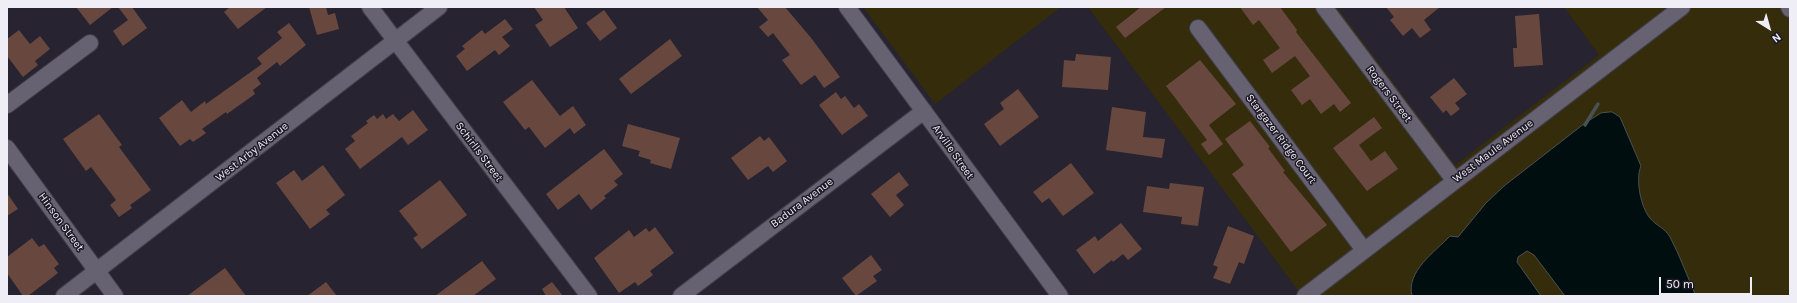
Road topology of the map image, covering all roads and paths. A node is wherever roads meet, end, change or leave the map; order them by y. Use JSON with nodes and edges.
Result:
{"nodes":[{"id":1,"x":370,"y":7,"type":"edge"},
{"id":2,"x":439,"y":7,"type":"edge"},
{"id":3,"x":847,"y":7,"type":"edge"},
{"id":4,"x":1324,"y":7,"type":"edge"},
{"id":5,"x":1682,"y":7,"type":"edge"},
{"id":6,"x":1198,"y":28,"type":"dead end"},
{"id":7,"x":395,"y":41,"type":"junction"},
{"id":8,"x":90,"y":42,"type":"dead end"},
{"id":9,"x":7,"y":105,"type":"edge"},
{"id":10,"x":924,"y":110,"type":"junction"},
{"id":11,"x":7,"y":148,"type":"edge"},
{"id":12,"x":1454,"y":180,"type":"junction"},
{"id":13,"x":1364,"y":250,"type":"junction"},
{"id":14,"x":97,"y":271,"type":"junction"},
{"id":15,"x":64,"y":296,"type":"edge"},
{"id":16,"x":115,"y":296,"type":"edge"},
{"id":17,"x":589,"y":296,"type":"edge"},
{"id":18,"x":681,"y":296,"type":"edge"},
{"id":19,"x":1060,"y":296,"type":"edge"},
{"id":20,"x":1304,"y":296,"type":"edge"}],
"edges":[{"from":1,"to":7,"type":"street","name":"Schirlls Street"},
{"from":2,"to":7,"type":"street","name":"West Arby Avenue"},
{"from":3,"to":10,"type":"street","name":"Arville Street"},
{"from":4,"to":12,"type":"street","name":"Rogers Street"},
{"from":5,"to":12,"type":"street","name":"West Maule Avenue"},
{"from":6,"to":13,"type":"street","name":"Stargazer Ridge Court"},
{"from":7,"to":14,"type":"street","name":"West Arby Avenue"},
{"from":7,"to":17,"type":"street","name":"Schirlls Street"},
{"from":8,"to":9,"type":"street"},
{"from":10,"to":18,"type":"street","name":"Badura Avenue"},
{"from":10,"to":19,"type":"street","name":"Arville Street"},
{"from":11,"to":14,"type":"street","name":"Hinson Street"},
{"from":12,"to":13,"type":"street","name":"West Maule Avenue"},
{"from":13,"to":20,"type":"street","name":"West Maule Avenue"},
{"from":14,"to":15,"type":"street","name":"West Arby Avenue"},
{"from":14,"to":16,"type":"street","name":"Hinson Street"}]}
